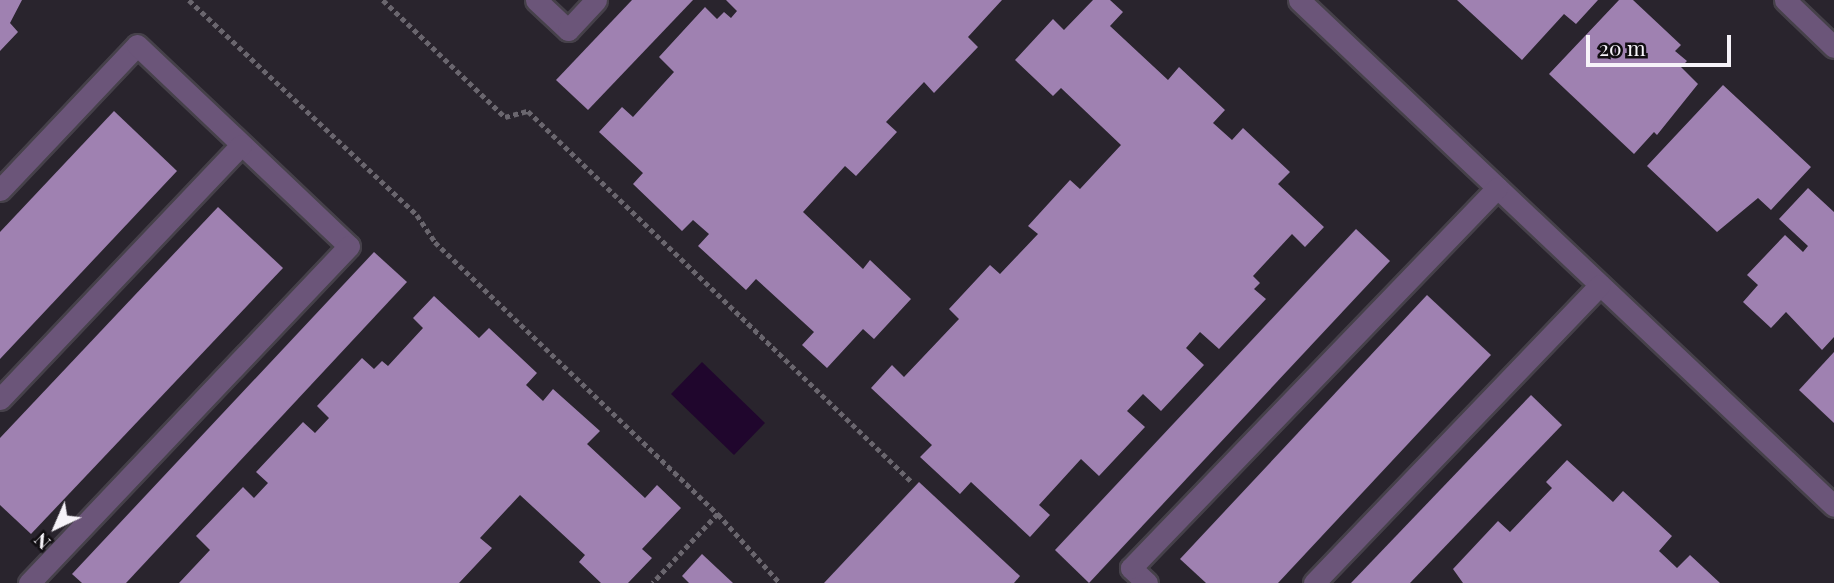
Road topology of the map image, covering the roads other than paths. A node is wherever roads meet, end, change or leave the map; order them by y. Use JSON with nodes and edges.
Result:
{"nodes":[{"id":1,"x":536,"y":0,"type":"edge"},
{"id":2,"x":596,"y":0,"type":"edge"},
{"id":3,"x":1299,"y":0,"type":"edge"},
{"id":4,"x":1784,"y":0,"type":"edge"},
{"id":5,"x":1834,"y":47,"type":"edge"},
{"id":6,"x":241,"y":145,"type":"junction"},
{"id":7,"x":1497,"y":188,"type":"junction"},
{"id":8,"x":0,"y":190,"type":"edge"},
{"id":9,"x":1600,"y":285,"type":"junction"},
{"id":10,"x":0,"y":399,"type":"edge"},
{"id":11,"x":1834,"y":506,"type":"edge"},
{"id":12,"x":29,"y":583,"type":"edge"},
{"id":13,"x":1147,"y":583,"type":"edge"},
{"id":14,"x":1314,"y":583,"type":"edge"}],
"edges":[{"from":1,"to":2,"type":"street"},
{"from":3,"to":7,"type":"street"},
{"from":4,"to":5,"type":"street"},
{"from":6,"to":8,"type":"street"},
{"from":6,"to":10,"type":"street"},
{"from":6,"to":12,"type":"street"},
{"from":7,"to":9,"type":"street"},
{"from":7,"to":13,"type":"street"},
{"from":9,"to":11,"type":"street"},
{"from":9,"to":14,"type":"street"}]}
